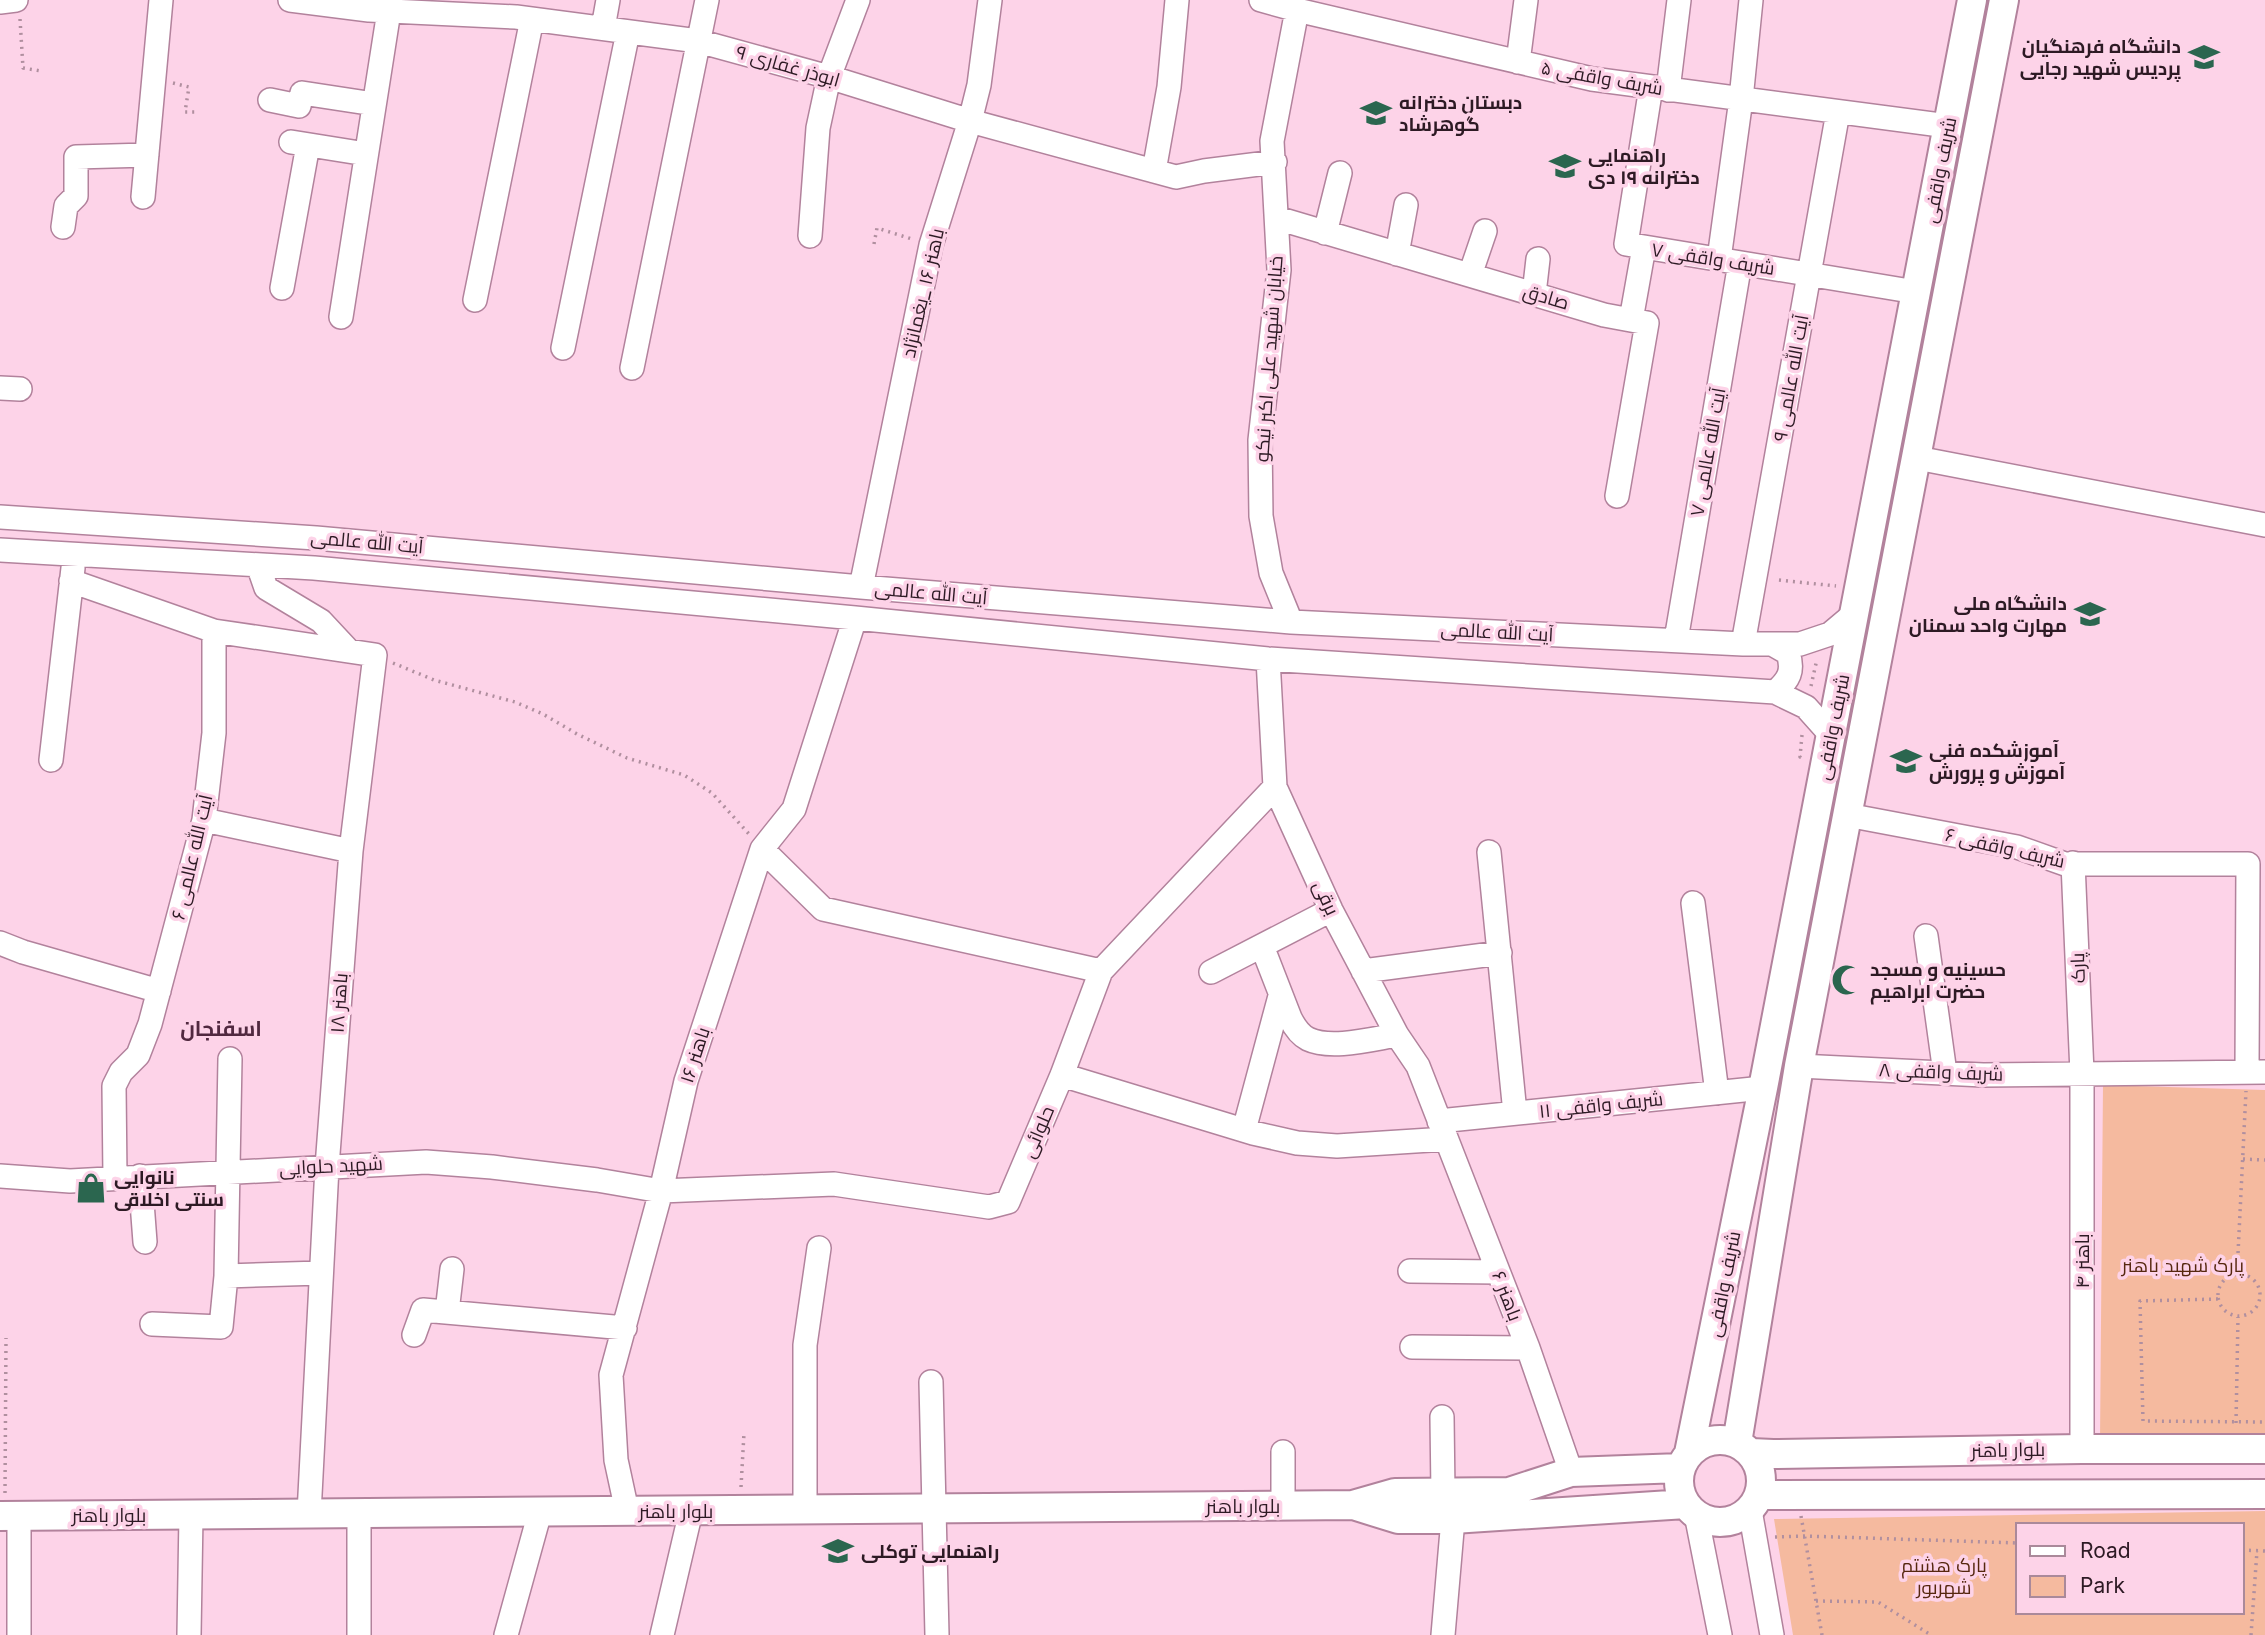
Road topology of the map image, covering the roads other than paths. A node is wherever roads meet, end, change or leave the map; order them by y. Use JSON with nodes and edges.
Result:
{"nodes":[{"id":1,"x":161,"y":0,"type":"edge"},
{"id":2,"x":290,"y":0,"type":"edge"},
{"id":3,"x":608,"y":0,"type":"edge"},
{"id":4,"x":707,"y":0,"type":"edge"},
{"id":5,"x":858,"y":0,"type":"edge"},
{"id":6,"x":990,"y":0,"type":"edge"},
{"id":7,"x":1177,"y":0,"type":"edge"},
{"id":8,"x":1261,"y":0,"type":"edge"},
{"id":9,"x":1526,"y":0,"type":"edge"},
{"id":10,"x":1679,"y":0,"type":"edge"},
{"id":11,"x":1751,"y":0,"type":"edge"},
{"id":12,"x":1972,"y":0,"type":"edge"},
{"id":13,"x":2004,"y":0,"type":"edge"},
{"id":14,"x":414,"y":6,"type":"edge"},
{"id":15,"x":1297,"y":10,"type":"junction"},
{"id":16,"x":1337,"y":10,"type":"edge"},
{"id":17,"x":388,"y":11,"type":"junction"},
{"id":18,"x":532,"y":19,"type":"junction"},
{"id":19,"x":603,"y":28,"type":"junction"},
{"id":20,"x":628,"y":32,"type":"junction"},
{"id":21,"x":698,"y":41,"type":"junction"},
{"id":22,"x":1518,"y":62,"type":"junction"},
{"id":23,"x":829,"y":77,"type":"junction"},
{"id":24,"x":1660,"y":88,"type":"junction"},
{"id":25,"x":1741,"y":99,"type":"junction"},
{"id":26,"x":270,"y":100,"type":"dead end"},
{"id":27,"x":374,"y":104,"type":"junction"},
{"id":28,"x":1838,"y":112,"type":"junction"},
{"id":29,"x":970,"y":121,"type":"junction"},
{"id":30,"x":1948,"y":126,"type":"junction"},
{"id":31,"x":1979,"y":132,"type":"junction"},
{"id":32,"x":366,"y":154,"type":"junction"},
{"id":33,"x":146,"y":155,"type":"junction"},
{"id":34,"x":1275,"y":162,"type":"junction"},
{"id":35,"x":1154,"y":171,"type":"junction"},
{"id":36,"x":1340,"y":173,"type":"dead end"},
{"id":37,"x":143,"y":197,"type":"dead end"},
{"id":38,"x":1406,"y":205,"type":"dead end"},
{"id":39,"x":1277,"y":218,"type":"junction"},
{"id":40,"x":63,"y":226,"type":"dead end"},
{"id":41,"x":1485,"y":231,"type":"dead end"},
{"id":42,"x":1325,"y":233,"type":"junction"},
{"id":43,"x":810,"y":236,"type":"dead end"},
{"id":44,"x":1644,"y":247,"type":"junction"},
{"id":45,"x":1398,"y":254,"type":"junction"},
{"id":46,"x":1538,"y":259,"type":"dead end"},
{"id":47,"x":1730,"y":261,"type":"junction"},
{"id":48,"x":1470,"y":275,"type":"junction"},
{"id":49,"x":1809,"y":275,"type":"junction"},
{"id":50,"x":282,"y":288,"type":"dead end"},
{"id":51,"x":1916,"y":292,"type":"junction"},
{"id":52,"x":1534,"y":294,"type":"junction"},
{"id":53,"x":475,"y":300,"type":"dead end"},
{"id":54,"x":341,"y":317,"type":"dead end"},
{"id":55,"x":1631,"y":320,"type":"junction"},
{"id":56,"x":563,"y":348,"type":"dead end"},
{"id":57,"x":632,"y":368,"type":"dead end"},
{"id":58,"x":1917,"y":457,"type":"junction"},
{"id":59,"x":1616,"y":496,"type":"dead end"},
{"id":60,"x":0,"y":517,"type":"edge"},
{"id":61,"x":2265,"y":525,"type":"edge"},
{"id":62,"x":316,"y":538,"type":"junction"},
{"id":63,"x":0,"y":550,"type":"edge"},
{"id":64,"x":75,"y":553,"type":"junction"},
{"id":65,"x":258,"y":565,"type":"junction"},
{"id":66,"x":314,"y":568,"type":"junction"},
{"id":67,"x":71,"y":581,"type":"junction"},
{"id":68,"x":861,"y":587,"type":"junction"},
{"id":69,"x":1857,"y":601,"type":"junction"},
{"id":70,"x":855,"y":618,"type":"junction"},
{"id":71,"x":1291,"y":622,"type":"junction"},
{"id":72,"x":214,"y":631,"type":"junction"},
{"id":73,"x":1676,"y":640,"type":"junction"},
{"id":74,"x":1743,"y":644,"type":"junction"},
{"id":75,"x":1772,"y":644,"type":"junction"},
{"id":76,"x":349,"y":651,"type":"junction"},
{"id":77,"x":1268,"y":659,"type":"junction"},
{"id":78,"x":1775,"y":692,"type":"junction"},
{"id":79,"x":1831,"y":735,"type":"junction"},
{"id":80,"x":51,"y":760,"type":"dead end"},
{"id":81,"x":1275,"y":787,"type":"junction"},
{"id":82,"x":1847,"y":815,"type":"junction"},
{"id":83,"x":204,"y":820,"type":"junction"},
{"id":84,"x":762,"y":849,"type":"junction"},
{"id":85,"x":351,"y":851,"type":"junction"},
{"id":86,"x":1489,"y":852,"type":"dead end"},
{"id":87,"x":2073,"y":863,"type":"junction"},
{"id":88,"x":1693,"y":903,"type":"dead end"},
{"id":89,"x":1331,"y":910,"type":"junction"},
{"id":90,"x":2256,"y":923,"type":"edge"},
{"id":91,"x":1926,"y":936,"type":"dead end"},
{"id":92,"x":0,"y":943,"type":"edge"},
{"id":93,"x":1262,"y":946,"type":"junction"},
{"id":94,"x":1500,"y":953,"type":"junction"},
{"id":95,"x":1101,"y":971,"type":"junction"},
{"id":96,"x":1363,"y":971,"type":"junction"},
{"id":97,"x":1212,"y":972,"type":"dead end"},
{"id":98,"x":159,"y":991,"type":"junction"},
{"id":99,"x":1280,"y":996,"type":"junction"},
{"id":100,"x":1397,"y":1035,"type":"junction"},
{"id":101,"x":230,"y":1059,"type":"dead end"},
{"id":102,"x":1799,"y":1066,"type":"junction"},
{"id":103,"x":2256,"y":1071,"type":"edge"},
{"id":104,"x":1945,"y":1073,"type":"junction"},
{"id":105,"x":2082,"y":1073,"type":"junction"},
{"id":106,"x":1062,"y":1075,"type":"junction"},
{"id":107,"x":1763,"y":1088,"type":"junction"},
{"id":108,"x":1717,"y":1093,"type":"junction"},
{"id":109,"x":1515,"y":1113,"type":"junction"},
{"id":110,"x":1244,"y":1130,"type":"junction"},
{"id":111,"x":1443,"y":1130,"type":"junction"},
{"id":112,"x":327,"y":1167,"type":"junction"},
{"id":113,"x":227,"y":1171,"type":"junction"},
{"id":114,"x":0,"y":1176,"type":"edge"},
{"id":115,"x":140,"y":1176,"type":"junction"},
{"id":116,"x":115,"y":1178,"type":"junction"},
{"id":117,"x":661,"y":1191,"type":"junction"},
{"id":118,"x":145,"y":1242,"type":"dead end"},
{"id":119,"x":819,"y":1248,"type":"dead end"},
{"id":120,"x":452,"y":1269,"type":"dead end"},
{"id":121,"x":1410,"y":1271,"type":"dead end"},
{"id":122,"x":1498,"y":1272,"type":"junction"},
{"id":123,"x":321,"y":1273,"type":"junction"},
{"id":124,"x":226,"y":1276,"type":"junction"},
{"id":125,"x":447,"y":1312,"type":"junction"},
{"id":126,"x":152,"y":1324,"type":"dead end"},
{"id":127,"x":625,"y":1328,"type":"junction"},
{"id":128,"x":414,"y":1335,"type":"dead end"},
{"id":129,"x":1412,"y":1346,"type":"dead end"},
{"id":130,"x":1528,"y":1348,"type":"junction"},
{"id":131,"x":931,"y":1382,"type":"dead end"},
{"id":132,"x":1442,"y":1417,"type":"dead end"},
{"id":133,"x":1744,"y":1448,"type":"junction"},
{"id":134,"x":2082,"y":1448,"type":"junction"},
{"id":135,"x":2265,"y":1450,"type":"edge"},
{"id":136,"x":1283,"y":1452,"type":"dead end"},
{"id":137,"x":1685,"y":1461,"type":"junction"},
{"id":138,"x":1571,"y":1472,"type":"junction"},
{"id":139,"x":1443,"y":1493,"type":"junction"},
{"id":140,"x":2265,"y":1494,"type":"edge"},
{"id":141,"x":1754,"y":1502,"type":"junction"},
{"id":142,"x":1283,"y":1506,"type":"junction"},
{"id":143,"x":1353,"y":1506,"type":"junction"},
{"id":144,"x":933,"y":1509,"type":"junction"},
{"id":145,"x":1691,"y":1509,"type":"junction"},
{"id":146,"x":805,"y":1510,"type":"junction"},
{"id":147,"x":627,"y":1511,"type":"junction"},
{"id":148,"x":691,"y":1511,"type":"junction"},
{"id":149,"x":540,"y":1512,"type":"junction"},
{"id":150,"x":359,"y":1513,"type":"junction"},
{"id":151,"x":309,"y":1514,"type":"junction"},
{"id":152,"x":191,"y":1515,"type":"junction"},
{"id":153,"x":8,"y":1516,"type":"edge"},
{"id":154,"x":1453,"y":1519,"type":"junction"},
{"id":155,"x":19,"y":1635,"type":"edge"},
{"id":156,"x":189,"y":1635,"type":"edge"},
{"id":157,"x":359,"y":1635,"type":"edge"},
{"id":158,"x":506,"y":1635,"type":"edge"},
{"id":159,"x":662,"y":1635,"type":"edge"},
{"id":160,"x":937,"y":1635,"type":"edge"},
{"id":161,"x":1443,"y":1635,"type":"edge"},
{"id":162,"x":1720,"y":1635,"type":"edge"},
{"id":163,"x":1772,"y":1635,"type":"edge"}],
"edges":[{"from":1,"to":33,"type":"street"},
{"from":2,"to":17,"type":"street","name":"ابوذر غفاری ۹"},
{"from":3,"to":19,"type":"street"},
{"from":4,"to":21,"type":"street"},
{"from":5,"to":23,"type":"street"},
{"from":6,"to":29,"type":"street","name":"باهنر ۱۶ _یغمانژاد"},
{"from":7,"to":35,"type":"street"},
{"from":8,"to":15,"type":"street","name":"شریف واقفی ۵"},
{"from":9,"to":22,"type":"street"},
{"from":10,"to":24,"type":"street"},
{"from":11,"to":25,"type":"street","name":"آیت الله عالمی ۷"},
{"from":12,"to":30,"type":"main road","name":"شریف واقفی"},
{"from":13,"to":31,"type":"main road","name":"شریف واقفی"},
{"from":14,"to":17,"type":"street","name":"ابوذر غفاری ۹"},
{"from":14,"to":18,"type":"street","name":"ابوذر غفاری ۹"},
{"from":15,"to":16,"type":"street","name":"شریف واقفی ۵"},
{"from":15,"to":34,"type":"street","name":"خیابان شهید علی اکبر نیکو"},
{"from":16,"to":22,"type":"street","name":"شریف واقفی ۵"},
{"from":17,"to":27,"type":"street"},
{"from":18,"to":19,"type":"street","name":"ابوذر غفاری ۹"},
{"from":18,"to":53,"type":"street"},
{"from":19,"to":20,"type":"street","name":"ابوذر غفاری ۹"},
{"from":20,"to":21,"type":"street","name":"ابوذر غفاری ۹"},
{"from":20,"to":56,"type":"street"},
{"from":21,"to":23,"type":"street","name":"ابوذر غفاری ۹"},
{"from":21,"to":57,"type":"street"},
{"from":22,"to":24,"type":"street","name":"شریف واقفی ۵"},
{"from":23,"to":29,"type":"street","name":"ابوذر غفاری ۹"},
{"from":23,"to":43,"type":"street"},
{"from":24,"to":25,"type":"street","name":"شریف واقفی ۵"},
{"from":24,"to":44,"type":"street","name":"شریف واقفی ۷"},
{"from":25,"to":28,"type":"street","name":"شریف واقفی ۵"},
{"from":25,"to":47,"type":"street","name":"آیت الله عالمی ۷"},
{"from":26,"to":27,"type":"street"},
{"from":27,"to":32,"type":"street"},
{"from":28,"to":30,"type":"street","name":"شریف واقفی ۵"},
{"from":28,"to":49,"type":"street","name":"آیت الله عالمی ۹"},
{"from":29,"to":35,"type":"street","name":"ابوذر غفاری ۹"},
{"from":29,"to":68,"type":"street","name":"باهنر ۱۶ _یغمانژاد"},
{"from":30,"to":31,"type":"main road"},
{"from":30,"to":51,"type":"main road","name":"شریف واقفی"},
{"from":31,"to":58,"type":"main road","name":"شریف واقفی"},
{"from":32,"to":50,"type":"street"},
{"from":32,"to":54,"type":"street"},
{"from":33,"to":37,"type":"street"},
{"from":33,"to":40,"type":"street"},
{"from":34,"to":35,"type":"street","name":"ابوذر غفاری ۹"},
{"from":34,"to":39,"type":"street","name":"خیابان شهید علی اکبر نیکو"},
{"from":36,"to":42,"type":"street"},
{"from":38,"to":45,"type":"street"},
{"from":39,"to":42,"type":"street","name":"صادق"},
{"from":39,"to":71,"type":"street","name":"خیابان شهید علی اکبر نیکو"},
{"from":41,"to":48,"type":"street"},
{"from":42,"to":45,"type":"street","name":"صادق"},
{"from":44,"to":47,"type":"street","name":"شریف واقفی ۷"},
{"from":44,"to":55,"type":"street"},
{"from":45,"to":48,"type":"street","name":"صادق"},
{"from":46,"to":52,"type":"street"},
{"from":47,"to":49,"type":"street","name":"شریف واقفی ۷"},
{"from":47,"to":73,"type":"street","name":"آیت الله عالمی ۷"},
{"from":48,"to":52,"type":"street","name":"صادق"},
{"from":49,"to":51,"type":"street","name":"شریف واقفی ۷"},
{"from":49,"to":74,"type":"street","name":"آیت الله عالمی ۹"},
{"from":51,"to":69,"type":"main road","name":"شریف واقفی"},
{"from":52,"to":55,"type":"street","name":"صادق"},
{"from":55,"to":59,"type":"street"},
{"from":58,"to":61,"type":"street"},
{"from":58,"to":82,"type":"main road","name":"شریف واقفی"},
{"from":60,"to":62,"type":"street","name":"آیت الله عالمی"},
{"from":62,"to":66,"type":"street"},
{"from":62,"to":68,"type":"street","name":"آیت الله عالمی"},
{"from":63,"to":64,"type":"street","name":"آیت الله عالمی"},
{"from":64,"to":65,"type":"street","name":"آیت الله عالمی"},
{"from":64,"to":67,"type":"street"},
{"from":65,"to":66,"type":"street","name":"آیت الله عالمی"},
{"from":65,"to":76,"type":"street"},
{"from":66,"to":70,"type":"street","name":"آیت الله عالمی"},
{"from":67,"to":72,"type":"street"},
{"from":67,"to":80,"type":"street"},
{"from":68,"to":71,"type":"street","name":"آیت الله عالمی"},
{"from":69,"to":75,"type":"street","name":"آیت الله عالمی"},
{"from":69,"to":79,"type":"main road","name":"شریف واقفی"},
{"from":70,"to":77,"type":"street","name":"آیت الله عالمی"},
{"from":70,"to":84,"type":"street","name":"باهنر ۱۶"},
{"from":71,"to":73,"type":"street","name":"آیت الله عالمی"},
{"from":72,"to":76,"type":"street"},
{"from":72,"to":83,"type":"street","name":"آیت الله عالمی ۶"},
{"from":73,"to":74,"type":"street","name":"آیت الله عالمی"},
{"from":74,"to":75,"type":"street","name":"آیت الله عالمی"},
{"from":75,"to":78,"type":"street"},
{"from":76,"to":85,"type":"street","name":"باهنر ۱۸"},
{"from":77,"to":78,"type":"street","name":"آیت الله عالمی"},
{"from":77,"to":81,"type":"street","name":"برقی"},
{"from":78,"to":79,"type":"street","name":"آیت الله عالمی"},
{"from":79,"to":107,"type":"main road","name":"شریف واقفی"},
{"from":81,"to":89,"type":"street","name":"برقی"},
{"from":81,"to":95,"type":"street","name":"حلوائی"},
{"from":82,"to":87,"type":"street","name":"شریف واقفی ۶"},
{"from":82,"to":102,"type":"main road","name":"شریف واقفی"},
{"from":83,"to":85,"type":"street"},
{"from":83,"to":98,"type":"street","name":"آیت الله عالمی ۶"},
{"from":84,"to":95,"type":"street"},
{"from":84,"to":117,"type":"street","name":"باهنر ۱۶"},
{"from":85,"to":112,"type":"street","name":"باهنر ۱۸"},
{"from":86,"to":94,"type":"street"},
{"from":87,"to":90,"type":"street","name":"شریف واقفی ۶"},
{"from":87,"to":105,"type":"street","name":"پارک"},
{"from":88,"to":108,"type":"street"},
{"from":89,"to":93,"type":"street"},
{"from":89,"to":96,"type":"street","name":"برقی"},
{"from":90,"to":103,"type":"street"},
{"from":91,"to":104,"type":"street"},
{"from":92,"to":98,"type":"street"},
{"from":93,"to":97,"type":"street"},
{"from":93,"to":99,"type":"street"},
{"from":94,"to":96,"type":"street"},
{"from":94,"to":109,"type":"street"},
{"from":95,"to":106,"type":"street","name":"حلوائی"},
{"from":96,"to":100,"type":"street","name":"برقی"},
{"from":98,"to":116,"type":"street","name":"آیت الله عالمی ۶"},
{"from":99,"to":100,"type":"street"},
{"from":99,"to":110,"type":"street"},
{"from":100,"to":111,"type":"street","name":"برقی"},
{"from":101,"to":113,"type":"street"},
{"from":102,"to":104,"type":"street","name":"شریف واقفی ۸"},
{"from":102,"to":133,"type":"main road","name":"شریف واقفی"},
{"from":103,"to":105,"type":"street","name":"شریف واقفی ۸"},
{"from":104,"to":105,"type":"street","name":"شریف واقفی ۸"},
{"from":105,"to":134,"type":"street","name":"باهنر ۴"},
{"from":106,"to":110,"type":"street","name":"شریف واقفی ۱۱"},
{"from":106,"to":117,"type":"street","name":"حلوائی"},
{"from":107,"to":108,"type":"street","name":"شریف واقفی ۱۱"},
{"from":107,"to":137,"type":"main road","name":"شریف واقفی"},
{"from":108,"to":109,"type":"street","name":"شریف واقفی ۱۱"},
{"from":109,"to":111,"type":"street","name":"شریف واقفی ۱۱"},
{"from":110,"to":111,"type":"street","name":"شریف واقفی ۱۱"},
{"from":111,"to":122,"type":"street","name":"باهنر ۶"},
{"from":112,"to":113,"type":"street","name":"شهید حلوایی"},
{"from":112,"to":117,"type":"street","name":"شهید حلوایی"},
{"from":112,"to":123,"type":"street","name":"باهنر ۱۸"},
{"from":113,"to":115,"type":"street","name":"شهید حلوایی"},
{"from":113,"to":124,"type":"street"},
{"from":114,"to":116,"type":"street","name":"شهید حلوایی"},
{"from":115,"to":116,"type":"street","name":"شهید حلوایی"},
{"from":115,"to":118,"type":"street"},
{"from":117,"to":127,"type":"street","name":"باهنر ۱۶"},
{"from":119,"to":146,"type":"street"},
{"from":120,"to":125,"type":"street"},
{"from":121,"to":122,"type":"street"},
{"from":122,"to":130,"type":"street","name":"باهنر ۶"},
{"from":123,"to":124,"type":"street"},
{"from":123,"to":151,"type":"street","name":"باهنر ۱۸"},
{"from":124,"to":126,"type":"street"},
{"from":125,"to":127,"type":"street"},
{"from":125,"to":128,"type":"street"},
{"from":127,"to":147,"type":"street","name":"باهنر ۱۶"},
{"from":129,"to":130,"type":"street"},
{"from":130,"to":138,"type":"street","name":"باهنر ۶"},
{"from":131,"to":144,"type":"street"},
{"from":132,"to":139,"type":"street"},
{"from":133,"to":134,"type":"main road","name":"بلوار باهنر"},
{"from":133,"to":137,"type":"main road"},
{"from":133,"to":141,"type":"main road"},
{"from":134,"to":135,"type":"main road","name":"بلوار باهنر"},
{"from":136,"to":142,"type":"street"},
{"from":137,"to":138,"type":"main road","name":"بلوار باهنر"},
{"from":137,"to":145,"type":"main road"},
{"from":138,"to":139,"type":"main road","name":"بلوار باهنر"},
{"from":139,"to":143,"type":"main road","name":"بلوار باهنر"},
{"from":140,"to":141,"type":"main road"},
{"from":141,"to":145,"type":"main road"},
{"from":141,"to":163,"type":"street"},
{"from":142,"to":143,"type":"main road","name":"بلوار باهنر"},
{"from":142,"to":144,"type":"main road","name":"بلوار باهنر"},
{"from":143,"to":154,"type":"main road","name":"بلوار باهنر"},
{"from":144,"to":146,"type":"main road","name":"بلوار باهنر"},
{"from":144,"to":160,"type":"street"},
{"from":145,"to":154,"type":"main road","name":"بلوار باهنر"},
{"from":145,"to":162,"type":"street"},
{"from":146,"to":148,"type":"main road","name":"بلوار باهنر"},
{"from":147,"to":148,"type":"main road","name":"بلوار باهنر"},
{"from":147,"to":149,"type":"main road","name":"بلوار باهنر"},
{"from":148,"to":159,"type":"street"},
{"from":149,"to":150,"type":"main road","name":"بلوار باهنر"},
{"from":149,"to":158,"type":"street"},
{"from":150,"to":151,"type":"main road","name":"بلوار باهنر"},
{"from":150,"to":157,"type":"street"},
{"from":151,"to":152,"type":"main road","name":"بلوار باهنر"},
{"from":152,"to":153,"type":"main road","name":"بلوار باهنر"},
{"from":152,"to":156,"type":"street"},
{"from":153,"to":155,"type":"street"},
{"from":154,"to":161,"type":"street"}]}
